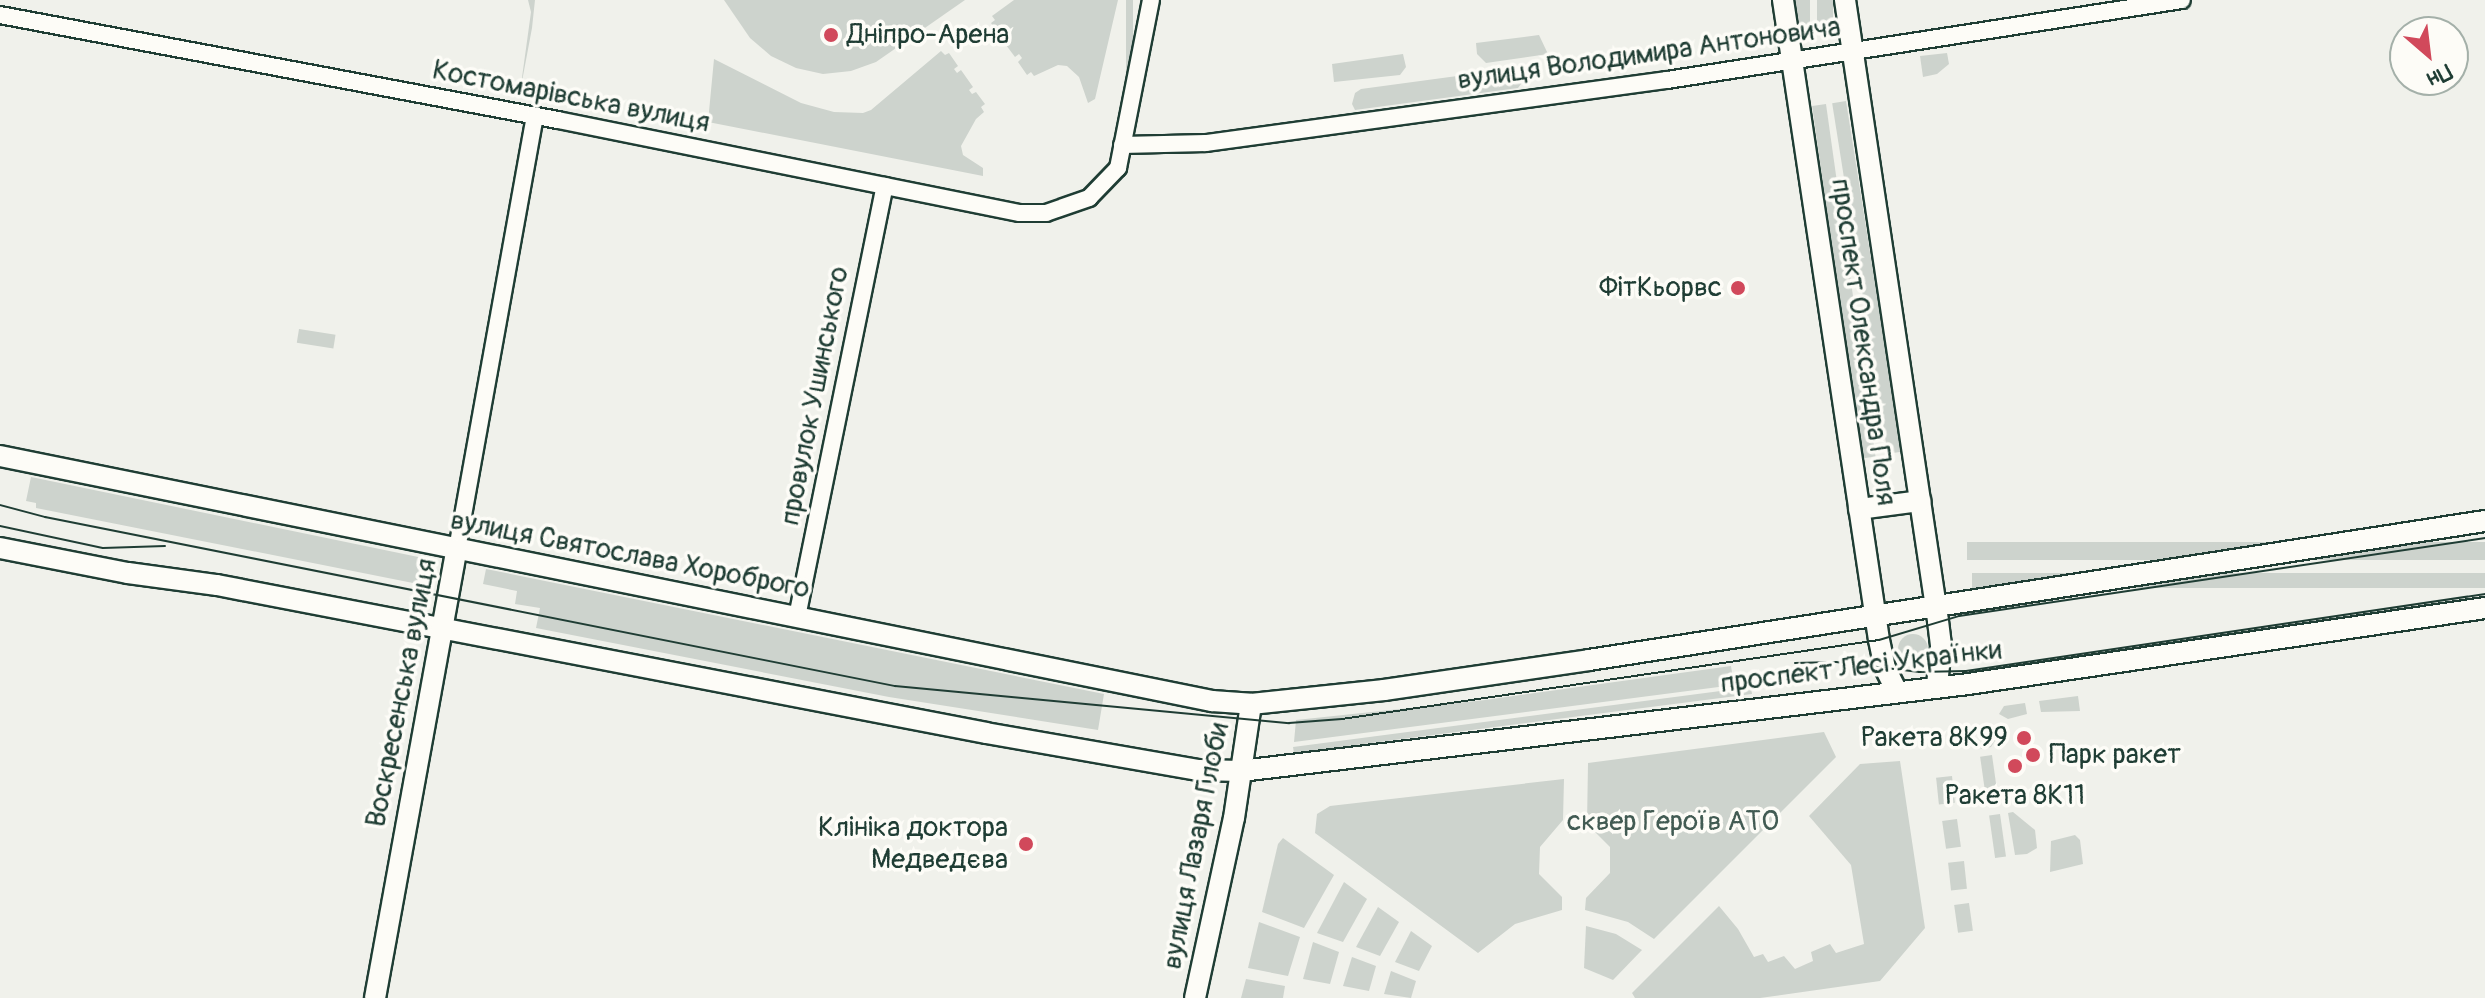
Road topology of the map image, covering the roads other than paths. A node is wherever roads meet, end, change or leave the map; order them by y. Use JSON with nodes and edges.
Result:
{"nodes":[{"id":1,"x":1151,"y":0,"type":"edge"},
{"id":2,"x":1783,"y":0,"type":"edge"},
{"id":3,"x":1845,"y":0,"type":"edge"},
{"id":4,"x":2182,"y":0,"type":"edge"},
{"id":5,"x":0,"y":15,"type":"edge"},
{"id":6,"x":1851,"y":52,"type":"junction"},
{"id":7,"x":1791,"y":61,"type":"junction"},
{"id":8,"x":535,"y":116,"type":"junction"},
{"id":9,"x":1122,"y":145,"type":"junction"},
{"id":10,"x":885,"y":186,"type":"junction"},
{"id":11,"x":0,"y":456,"type":"edge"},
{"id":12,"x":1920,"y":501,"type":"junction"},
{"id":13,"x":1859,"y":509,"type":"junction"},
{"id":14,"x":2485,"y":521,"type":"edge"},
{"id":15,"x":0,"y":548,"type":"edge"},
{"id":16,"x":457,"y":549,"type":"junction"},
{"id":17,"x":1935,"y":605,"type":"junction"},
{"id":18,"x":2485,"y":608,"type":"edge"},
{"id":19,"x":1875,"y":616,"type":"junction"},
{"id":20,"x":797,"y":617,"type":"junction"},
{"id":21,"x":441,"y":628,"type":"junction"},
{"id":22,"x":1937,"y":686,"type":"junction"},
{"id":23,"x":1896,"y":690,"type":"junction"},
{"id":24,"x":1251,"y":704,"type":"junction"},
{"id":25,"x":1241,"y":771,"type":"junction"},
{"id":26,"x":375,"y":998,"type":"edge"},
{"id":27,"x":1195,"y":998,"type":"edge"}],
"edges":[{"from":1,"to":9,"type":"street"},
{"from":2,"to":7,"type":"main road","name":"проспект Олександра Поля"},
{"from":3,"to":6,"type":"main road","name":"проспект Олександра Поля"},
{"from":4,"to":6,"type":"street","name":"вулиця Володимира Антоновича"},
{"from":5,"to":8,"type":"street","name":"Костомарівська вулиця"},
{"from":6,"to":7,"type":"street","name":"вулиця Володимира Антоновича"},
{"from":6,"to":12,"type":"main road","name":"проспект Олександра Поля"},
{"from":7,"to":9,"type":"street","name":"вулиця Володимира Антоновича"},
{"from":7,"to":13,"type":"main road","name":"проспект Олександра Поля"},
{"from":8,"to":10,"type":"street","name":"Костомарівська вулиця"},
{"from":8,"to":16,"type":"street","name":"Воскресенська вулиця"},
{"from":9,"to":10,"type":"street","name":"Костомарівська вулиця"},
{"from":10,"to":20,"type":"street","name":"провулок Ушинського"},
{"from":11,"to":16,"type":"main road","name":"вулиця Святослава Хороброго"},
{"from":12,"to":13,"type":"main road"},
{"from":12,"to":17,"type":"main road","name":"проспект Олександра Поля"},
{"from":13,"to":19,"type":"main road","name":"проспект Олександра Поля"},
{"from":14,"to":17,"type":"main road","name":"проспект Лесі Українки"},
{"from":15,"to":21,"type":"main road"},
{"from":16,"to":20,"type":"main road","name":"вулиця Святослава Хороброго"},
{"from":16,"to":21,"type":"main road","name":"Воскресенська вулиця"},
{"from":17,"to":19,"type":"main road","name":"проспект Лесі Українки"},
{"from":17,"to":22,"type":"main road","name":"проспект Олександра Поля"},
{"from":18,"to":22,"type":"main road","name":"проспект Лесі Українки"},
{"from":19,"to":23,"type":"main road","name":"проспект Олександра Поля"},
{"from":19,"to":24,"type":"main road","name":"проспект Лесі Українки"},
{"from":20,"to":24,"type":"main road","name":"вулиця Святослава Хороброго"},
{"from":21,"to":25,"type":"main road"},
{"from":21,"to":26,"type":"main road","name":"Воскресенська вулиця"},
{"from":22,"to":23,"type":"main road","name":"проспект Лесі Українки"},
{"from":23,"to":25,"type":"main road","name":"проспект Лесі Українки"},
{"from":24,"to":25,"type":"main road","name":"вулиця Лазаря Глоби"},
{"from":25,"to":27,"type":"main road","name":"вулиця Лазаря Глоби"}]}
